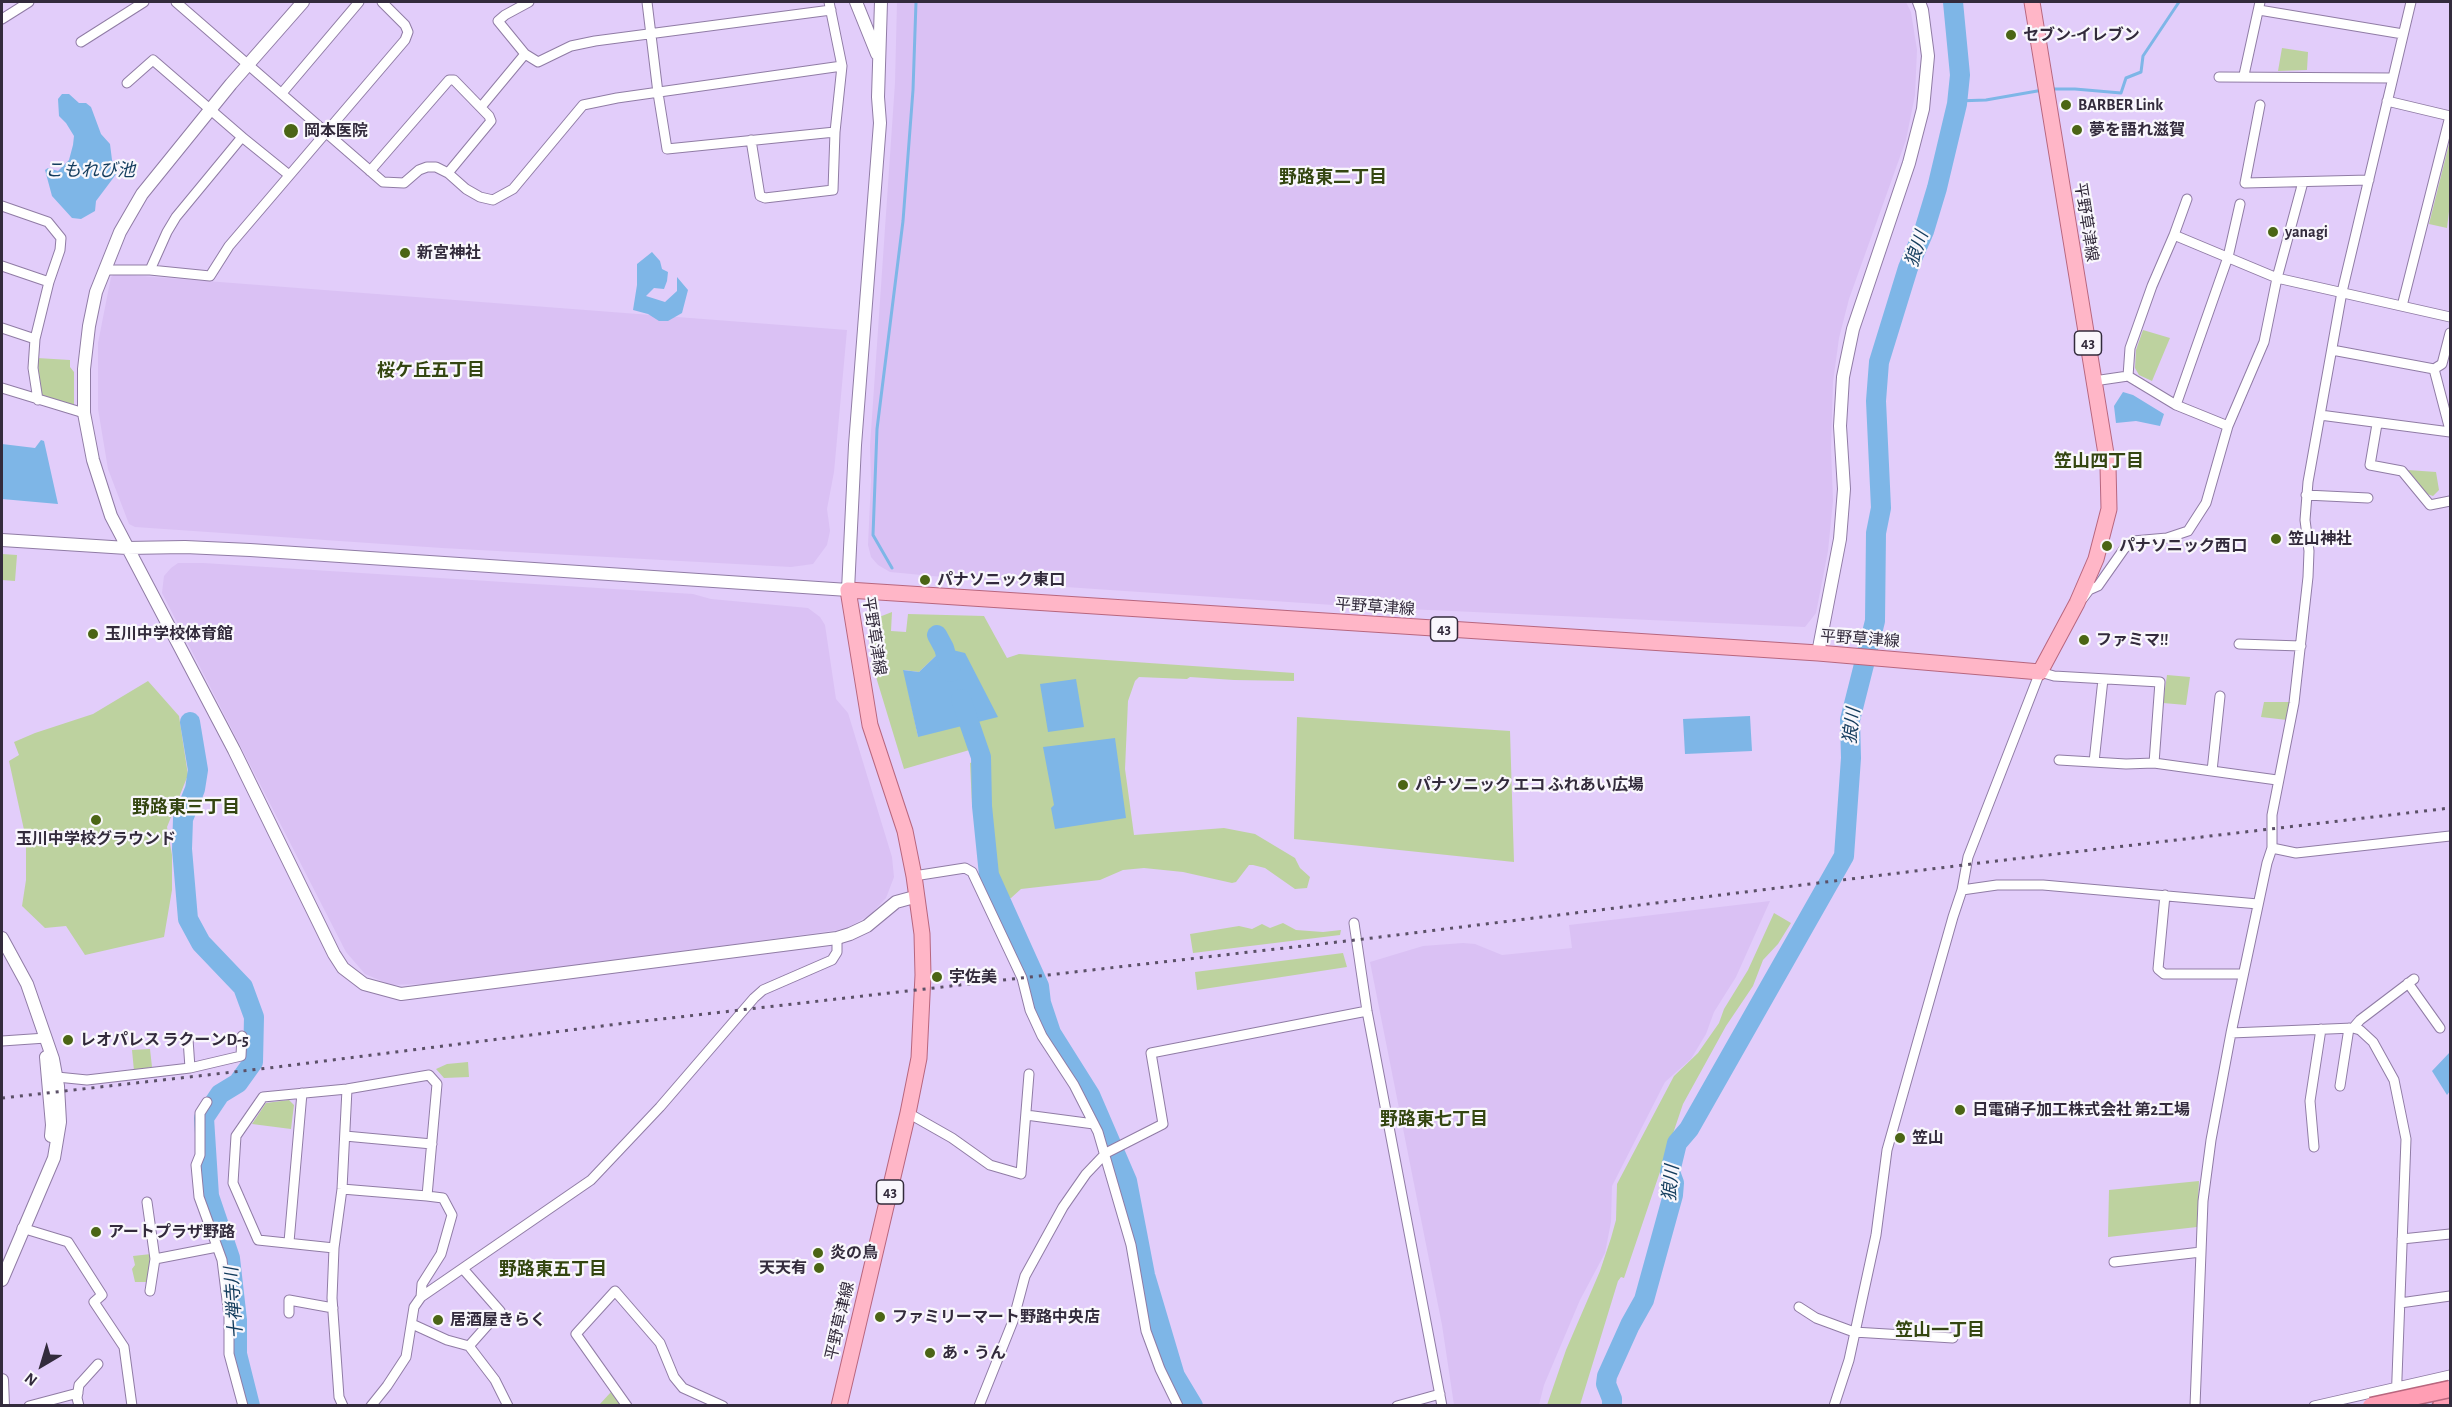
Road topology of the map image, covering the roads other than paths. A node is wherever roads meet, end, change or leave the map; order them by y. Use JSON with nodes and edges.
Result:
{"nodes":[{"id":1,"x":29,"y":2,"type":"edge"},
{"id":2,"x":144,"y":2,"type":"edge"},
{"id":3,"x":176,"y":2,"type":"edge"},
{"id":4,"x":303,"y":2,"type":"edge"},
{"id":5,"x":359,"y":2,"type":"edge"},
{"id":6,"x":382,"y":2,"type":"edge"},
{"id":7,"x":529,"y":2,"type":"edge"},
{"id":8,"x":648,"y":2,"type":"edge"},
{"id":9,"x":856,"y":2,"type":"edge"},
{"id":10,"x":881,"y":2,"type":"edge"},
{"id":11,"x":1919,"y":2,"type":"edge"},
{"id":12,"x":2032,"y":2,"type":"edge"},
{"id":13,"x":2411,"y":2,"type":"edge"},
{"id":14,"x":830,"y":6,"type":"edge"},
{"id":15,"x":2259,"y":6,"type":"edge"},
{"id":16,"x":2,"y":19,"type":"edge"},
{"id":17,"x":650,"y":34,"type":"junction"},
{"id":18,"x":2403,"y":34,"type":"junction"},
{"id":19,"x":81,"y":42,"type":"dead end"},
{"id":20,"x":525,"y":54,"type":"junction"},
{"id":21,"x":880,"y":60,"type":"junction"},
{"id":22,"x":247,"y":65,"type":"junction"},
{"id":23,"x":842,"y":66,"type":"junction"},
{"id":24,"x":2244,"y":75,"type":"junction"},
{"id":25,"x":2219,"y":77,"type":"dead end"},
{"id":26,"x":2393,"y":78,"type":"junction"},
{"id":27,"x":127,"y":82,"type":"dead end"},
{"id":28,"x":282,"y":93,"type":"junction"},
{"id":29,"x":658,"y":93,"type":"junction"},
{"id":30,"x":2387,"y":101,"type":"junction"},
{"id":31,"x":2260,"y":105,"type":"dead end"},
{"id":32,"x":481,"y":107,"type":"junction"},
{"id":33,"x":209,"y":110,"type":"junction"},
{"id":34,"x":2451,"y":116,"type":"edge"},
{"id":35,"x":326,"y":132,"type":"junction"},
{"id":36,"x":835,"y":132,"type":"junction"},
{"id":37,"x":242,"y":137,"type":"junction"},
{"id":38,"x":751,"y":140,"type":"junction"},
{"id":39,"x":370,"y":171,"type":"junction"},
{"id":40,"x":448,"y":173,"type":"junction"},
{"id":41,"x":289,"y":175,"type":"junction"},
{"id":42,"x":2369,"y":180,"type":"junction"},
{"id":43,"x":2303,"y":182,"type":"junction"},
{"id":44,"x":2187,"y":200,"type":"dead end"},
{"id":45,"x":2240,"y":204,"type":"dead end"},
{"id":46,"x":2,"y":206,"type":"edge"},
{"id":47,"x":2174,"y":235,"type":"junction"},
{"id":48,"x":2228,"y":257,"type":"junction"},
{"id":49,"x":2,"y":266,"type":"edge"},
{"id":50,"x":104,"y":270,"type":"junction"},
{"id":51,"x":150,"y":270,"type":"junction"},
{"id":52,"x":2277,"y":278,"type":"junction"},
{"id":53,"x":49,"y":282,"type":"junction"},
{"id":54,"x":2342,"y":292,"type":"junction"},
{"id":55,"x":2402,"y":306,"type":"junction"},
{"id":56,"x":2451,"y":317,"type":"edge"},
{"id":57,"x":2,"y":328,"type":"edge"},
{"id":58,"x":2451,"y":333,"type":"edge"},
{"id":59,"x":35,"y":339,"type":"junction"},
{"id":60,"x":2332,"y":350,"type":"junction"},
{"id":61,"x":2434,"y":369,"type":"junction"},
{"id":62,"x":2128,"y":376,"type":"junction"},
{"id":63,"x":2094,"y":381,"type":"junction"},
{"id":64,"x":2,"y":388,"type":"edge"},
{"id":65,"x":39,"y":400,"type":"junction"},
{"id":66,"x":2175,"y":405,"type":"junction"},
{"id":67,"x":84,"y":413,"type":"junction"},
{"id":68,"x":2320,"y":415,"type":"junction"},
{"id":69,"x":2377,"y":424,"type":"junction"},
{"id":70,"x":2228,"y":426,"type":"junction"},
{"id":71,"x":2451,"y":431,"type":"edge"},
{"id":72,"x":2306,"y":495,"type":"junction"},
{"id":73,"x":2368,"y":498,"type":"dead end"},
{"id":74,"x":2451,"y":501,"type":"edge"},
{"id":75,"x":2,"y":540,"type":"edge"},
{"id":76,"x":127,"y":548,"type":"junction"},
{"id":77,"x":848,"y":590,"type":"junction"},
{"id":78,"x":2077,"y":603,"type":"junction"},
{"id":79,"x":2239,"y":644,"type":"dead end"},
{"id":80,"x":2301,"y":646,"type":"junction"},
{"id":81,"x":1818,"y":653,"type":"junction"},
{"id":82,"x":2040,"y":672,"type":"junction"},
{"id":83,"x":2103,"y":679,"type":"junction"},
{"id":84,"x":2220,"y":696,"type":"dead end"},
{"id":85,"x":2059,"y":760,"type":"dead end"},
{"id":86,"x":2094,"y":762,"type":"junction"},
{"id":87,"x":2154,"y":763,"type":"junction"},
{"id":88,"x":2212,"y":771,"type":"junction"},
{"id":89,"x":2277,"y":780,"type":"junction"},
{"id":90,"x":2451,"y":836,"type":"edge"},
{"id":91,"x":2272,"y":848,"type":"junction"},
{"id":92,"x":914,"y":876,"type":"junction"},
{"id":93,"x":1962,"y":890,"type":"junction"},
{"id":94,"x":2165,"y":895,"type":"junction"},
{"id":95,"x":918,"y":896,"type":"junction"},
{"id":96,"x":2258,"y":904,"type":"junction"},
{"id":97,"x":1354,"y":923,"type":"dead end"},
{"id":98,"x":2,"y":938,"type":"edge"},
{"id":99,"x":837,"y":938,"type":"junction"},
{"id":100,"x":2243,"y":974,"type":"junction"},
{"id":101,"x":1367,"y":1011,"type":"junction"},
{"id":102,"x":2351,"y":1028,"type":"junction"},
{"id":103,"x":2440,"y":1028,"type":"dead end"},
{"id":104,"x":2321,"y":1029,"type":"junction"},
{"id":105,"x":2231,"y":1033,"type":"junction"},
{"id":106,"x":242,"y":1036,"type":"dead end"},
{"id":107,"x":46,"y":1038,"type":"junction"},
{"id":108,"x":188,"y":1039,"type":"dead end"},
{"id":109,"x":2,"y":1041,"type":"edge"},
{"id":110,"x":190,"y":1068,"type":"junction"},
{"id":111,"x":1029,"y":1074,"type":"dead end"},
{"id":112,"x":57,"y":1077,"type":"junction"},
{"id":113,"x":2340,"y":1086,"type":"dead end"},
{"id":114,"x":347,"y":1089,"type":"junction"},
{"id":115,"x":302,"y":1094,"type":"junction"},
{"id":116,"x":207,"y":1102,"type":"dead end"},
{"id":117,"x":908,"y":1113,"type":"junction"},
{"id":118,"x":1026,"y":1115,"type":"junction"},
{"id":119,"x":1094,"y":1124,"type":"junction"},
{"id":120,"x":345,"y":1136,"type":"junction"},
{"id":121,"x":432,"y":1144,"type":"junction"},
{"id":122,"x":2314,"y":1147,"type":"dead end"},
{"id":123,"x":1112,"y":1150,"type":"junction"},
{"id":124,"x":47,"y":1172,"type":"junction"},
{"id":125,"x":342,"y":1189,"type":"junction"},
{"id":126,"x":428,"y":1196,"type":"junction"},
{"id":127,"x":147,"y":1202,"type":"dead end"},
{"id":128,"x":22,"y":1228,"type":"junction"},
{"id":129,"x":2451,"y":1234,"type":"edge"},
{"id":130,"x":2402,"y":1239,"type":"junction"},
{"id":131,"x":289,"y":1242,"type":"junction"},
{"id":132,"x":217,"y":1247,"type":"junction"},
{"id":133,"x":334,"y":1248,"type":"junction"},
{"id":134,"x":2201,"y":1252,"type":"junction"},
{"id":135,"x":155,"y":1259,"type":"junction"},
{"id":136,"x":2114,"y":1262,"type":"dead end"},
{"id":137,"x":464,"y":1270,"type":"junction"},
{"id":138,"x":2,"y":1280,"type":"edge"},
{"id":139,"x":150,"y":1291,"type":"dead end"},
{"id":140,"x":2451,"y":1296,"type":"edge"},
{"id":141,"x":422,"y":1298,"type":"junction"},
{"id":142,"x":2400,"y":1303,"type":"junction"},
{"id":143,"x":1799,"y":1307,"type":"dead end"},
{"id":144,"x":333,"y":1308,"type":"junction"},
{"id":145,"x":289,"y":1313,"type":"dead end"},
{"id":146,"x":412,"y":1324,"type":"junction"},
{"id":147,"x":1854,"y":1332,"type":"junction"},
{"id":148,"x":1953,"y":1338,"type":"dead end"},
{"id":149,"x":469,"y":1346,"type":"junction"},
{"id":150,"x":98,"y":1364,"type":"dead end"},
{"id":151,"x":2451,"y":1376,"type":"edge"},
{"id":152,"x":2,"y":1380,"type":"edge"},
{"id":153,"x":2397,"y":1388,"type":"junction"},
{"id":154,"x":2451,"y":1389,"type":"edge"},
{"id":155,"x":2,"y":1393,"type":"edge"},
{"id":156,"x":78,"y":1393,"type":"junction"},
{"id":157,"x":1440,"y":1394,"type":"junction"},
{"id":158,"x":2451,"y":1403,"type":"edge"},
{"id":159,"x":719,"y":1405,"type":"edge"},
{"id":160,"x":3,"y":1406,"type":"edge"},
{"id":161,"x":29,"y":1406,"type":"edge"},
{"id":162,"x":79,"y":1406,"type":"edge"},
{"id":163,"x":132,"y":1406,"type":"edge"},
{"id":164,"x":243,"y":1406,"type":"edge"},
{"id":165,"x":343,"y":1406,"type":"edge"},
{"id":166,"x":371,"y":1406,"type":"edge"},
{"id":167,"x":508,"y":1406,"type":"edge"},
{"id":168,"x":627,"y":1406,"type":"edge"},
{"id":169,"x":839,"y":1406,"type":"edge"},
{"id":170,"x":979,"y":1406,"type":"edge"},
{"id":171,"x":1178,"y":1406,"type":"edge"},
{"id":172,"x":1397,"y":1406,"type":"edge"},
{"id":173,"x":1442,"y":1406,"type":"edge"},
{"id":174,"x":1834,"y":1406,"type":"edge"},
{"id":175,"x":2195,"y":1406,"type":"edge"},
{"id":176,"x":2314,"y":1406,"type":"edge"},
{"id":177,"x":2371,"y":1406,"type":"edge"},
{"id":178,"x":2396,"y":1406,"type":"edge"},
{"id":179,"x":2441,"y":1406,"type":"edge"}],
"edges":[{"from":1,"to":16,"type":"street"},
{"from":2,"to":19,"type":"street"},
{"from":3,"to":22,"type":"street"},
{"from":4,"to":22,"type":"street"},
{"from":5,"to":28,"type":"street"},
{"from":6,"to":35,"type":"street"},
{"from":7,"to":20,"type":"street"},
{"from":8,"to":17,"type":"street"},
{"from":9,"to":21,"type":"street"},
{"from":10,"to":21,"type":"street"},
{"from":11,"to":81,"type":"street"},
{"from":12,"to":63,"type":"main road","name":"平野草津線","number":"43"},
{"from":13,"to":18,"type":"street"},
{"from":14,"to":17,"type":"street"},
{"from":14,"to":23,"type":"street"},
{"from":15,"to":18,"type":"street"},
{"from":15,"to":24,"type":"street"},
{"from":17,"to":20,"type":"street"},
{"from":17,"to":29,"type":"street"},
{"from":18,"to":26,"type":"street"},
{"from":20,"to":32,"type":"street"},
{"from":21,"to":77,"type":"street"},
{"from":22,"to":28,"type":"street"},
{"from":22,"to":33,"type":"street"},
{"from":23,"to":29,"type":"street"},
{"from":23,"to":36,"type":"street"},
{"from":24,"to":25,"type":"street"},
{"from":24,"to":26,"type":"street"},
{"from":26,"to":30,"type":"street"},
{"from":27,"to":33,"type":"street"},
{"from":28,"to":35,"type":"street"},
{"from":29,"to":38,"type":"street"},
{"from":29,"to":40,"type":"street"},
{"from":30,"to":34,"type":"street"},
{"from":30,"to":42,"type":"street"},
{"from":31,"to":43,"type":"street"},
{"from":32,"to":39,"type":"street"},
{"from":32,"to":40,"type":"street"},
{"from":33,"to":37,"type":"street"},
{"from":33,"to":50,"type":"street"},
{"from":34,"to":55,"type":"street"},
{"from":35,"to":39,"type":"street"},
{"from":35,"to":41,"type":"street"},
{"from":36,"to":38,"type":"street"},
{"from":36,"to":38,"type":"street"},
{"from":37,"to":41,"type":"street"},
{"from":37,"to":51,"type":"street"},
{"from":39,"to":40,"type":"street"},
{"from":41,"to":51,"type":"street"},
{"from":42,"to":43,"type":"street"},
{"from":42,"to":54,"type":"street"},
{"from":43,"to":52,"type":"street"},
{"from":44,"to":47,"type":"street"},
{"from":45,"to":48,"type":"street"},
{"from":46,"to":53,"type":"street"},
{"from":47,"to":48,"type":"street"},
{"from":47,"to":62,"type":"street"},
{"from":48,"to":52,"type":"street"},
{"from":48,"to":66,"type":"street"},
{"from":49,"to":53,"type":"street"},
{"from":50,"to":51,"type":"street"},
{"from":50,"to":67,"type":"street"},
{"from":52,"to":54,"type":"street"},
{"from":52,"to":70,"type":"street"},
{"from":53,"to":59,"type":"street"},
{"from":54,"to":55,"type":"street"},
{"from":54,"to":60,"type":"street"},
{"from":55,"to":56,"type":"street"},
{"from":57,"to":59,"type":"street"},
{"from":58,"to":61,"type":"street"},
{"from":59,"to":65,"type":"street"},
{"from":60,"to":61,"type":"street"},
{"from":60,"to":68,"type":"street"},
{"from":61,"to":71,"type":"street"},
{"from":62,"to":63,"type":"street"},
{"from":62,"to":66,"type":"street"},
{"from":63,"to":78,"type":"main road","name":"平野草津線","number":"43"},
{"from":64,"to":65,"type":"street"},
{"from":65,"to":67,"type":"street"},
{"from":66,"to":70,"type":"street"},
{"from":67,"to":76,"type":"street"},
{"from":68,"to":69,"type":"street"},
{"from":68,"to":72,"type":"street"},
{"from":69,"to":71,"type":"street"},
{"from":69,"to":74,"type":"street"},
{"from":70,"to":78,"type":"street"},
{"from":72,"to":73,"type":"street"},
{"from":72,"to":80,"type":"street"},
{"from":75,"to":76,"type":"street"},
{"from":76,"to":77,"type":"street"},
{"from":76,"to":99,"type":"street"},
{"from":77,"to":81,"type":"main road","name":"平野草津線","number":"43"},
{"from":77,"to":92,"type":"main road","name":"平野草津線","number":"43"},
{"from":78,"to":82,"type":"main road","name":"平野草津線","number":"43"},
{"from":79,"to":80,"type":"street"},
{"from":80,"to":89,"type":"street"},
{"from":81,"to":82,"type":"main road","name":"平野草津線","number":"43"},
{"from":82,"to":83,"type":"street"},
{"from":82,"to":93,"type":"street"},
{"from":83,"to":86,"type":"street"},
{"from":83,"to":87,"type":"street"},
{"from":84,"to":88,"type":"street"},
{"from":85,"to":86,"type":"street"},
{"from":86,"to":87,"type":"street"},
{"from":87,"to":88,"type":"street"},
{"from":88,"to":89,"type":"street"},
{"from":89,"to":91,"type":"street"},
{"from":90,"to":91,"type":"street"},
{"from":91,"to":96,"type":"street"},
{"from":92,"to":95,"type":"main road","name":"平野草津線","number":"43"},
{"from":92,"to":119,"type":"street"},
{"from":93,"to":94,"type":"street"},
{"from":93,"to":147,"type":"street"},
{"from":94,"to":96,"type":"street"},
{"from":94,"to":100,"type":"street"},
{"from":95,"to":99,"type":"street"},
{"from":95,"to":117,"type":"main road","name":"平野草津線","number":"43"},
{"from":96,"to":100,"type":"street"},
{"from":97,"to":101,"type":"street"},
{"from":98,"to":107,"type":"street"},
{"from":99,"to":137,"type":"street"},
{"from":100,"to":105,"type":"street"},
{"from":101,"to":123,"type":"street"},
{"from":101,"to":157,"type":"street"},
{"from":102,"to":103,"type":"street"},
{"from":102,"to":104,"type":"street"},
{"from":102,"to":113,"type":"street"},
{"from":102,"to":130,"type":"street"},
{"from":104,"to":105,"type":"street"},
{"from":104,"to":122,"type":"street"},
{"from":105,"to":134,"type":"street"},
{"from":106,"to":110,"type":"street"},
{"from":107,"to":109,"type":"street"},
{"from":107,"to":112,"type":"street"},
{"from":107,"to":124,"type":"street"},
{"from":108,"to":110,"type":"street"},
{"from":110,"to":112,"type":"street"},
{"from":111,"to":118,"type":"street"},
{"from":112,"to":124,"type":"street"},
{"from":114,"to":115,"type":"street"},
{"from":114,"to":120,"type":"street"},
{"from":114,"to":121,"type":"street"},
{"from":115,"to":131,"type":"street"},
{"from":115,"to":131,"type":"street"},
{"from":116,"to":132,"type":"street"},
{"from":117,"to":118,"type":"street"},
{"from":117,"to":169,"type":"main road","name":"平野草津線","number":"43"},
{"from":118,"to":119,"type":"street"},
{"from":119,"to":123,"type":"street"},
{"from":120,"to":121,"type":"street"},
{"from":120,"to":125,"type":"street"},
{"from":121,"to":126,"type":"street"},
{"from":123,"to":170,"type":"street"},
{"from":123,"to":171,"type":"street"},
{"from":124,"to":128,"type":"street"},
{"from":125,"to":126,"type":"street"},
{"from":125,"to":133,"type":"street"},
{"from":126,"to":141,"type":"street"},
{"from":127,"to":135,"type":"street"},
{"from":128,"to":138,"type":"street"},
{"from":128,"to":163,"type":"street"},
{"from":129,"to":130,"type":"street"},
{"from":130,"to":142,"type":"street"},
{"from":131,"to":133,"type":"street"},
{"from":132,"to":135,"type":"street"},
{"from":132,"to":164,"type":"street"},
{"from":133,"to":144,"type":"street"},
{"from":134,"to":136,"type":"street"},
{"from":134,"to":175,"type":"street"},
{"from":135,"to":139,"type":"street"},
{"from":137,"to":141,"type":"street"},
{"from":137,"to":149,"type":"street"},
{"from":140,"to":142,"type":"street"},
{"from":141,"to":146,"type":"street"},
{"from":142,"to":153,"type":"street"},
{"from":143,"to":147,"type":"street"},
{"from":144,"to":145,"type":"street"},
{"from":144,"to":165,"type":"street"},
{"from":146,"to":149,"type":"street"},
{"from":146,"to":166,"type":"street"},
{"from":147,"to":148,"type":"street"},
{"from":147,"to":174,"type":"street"},
{"from":149,"to":167,"type":"street"},
{"from":150,"to":156,"type":"street"},
{"from":151,"to":153,"type":"street"},
{"from":152,"to":155,"type":"street"},
{"from":153,"to":176,"type":"street"},
{"from":153,"to":178,"type":"street"},
{"from":154,"to":177,"type":"highway","bridge":true},
{"from":155,"to":160,"type":"street"},
{"from":156,"to":161,"type":"street"},
{"from":156,"to":162,"type":"street"},
{"from":157,"to":172,"type":"street"},
{"from":157,"to":173,"type":"street"},
{"from":158,"to":179,"type":"highway"},
{"from":159,"to":168,"type":"street"}]}
